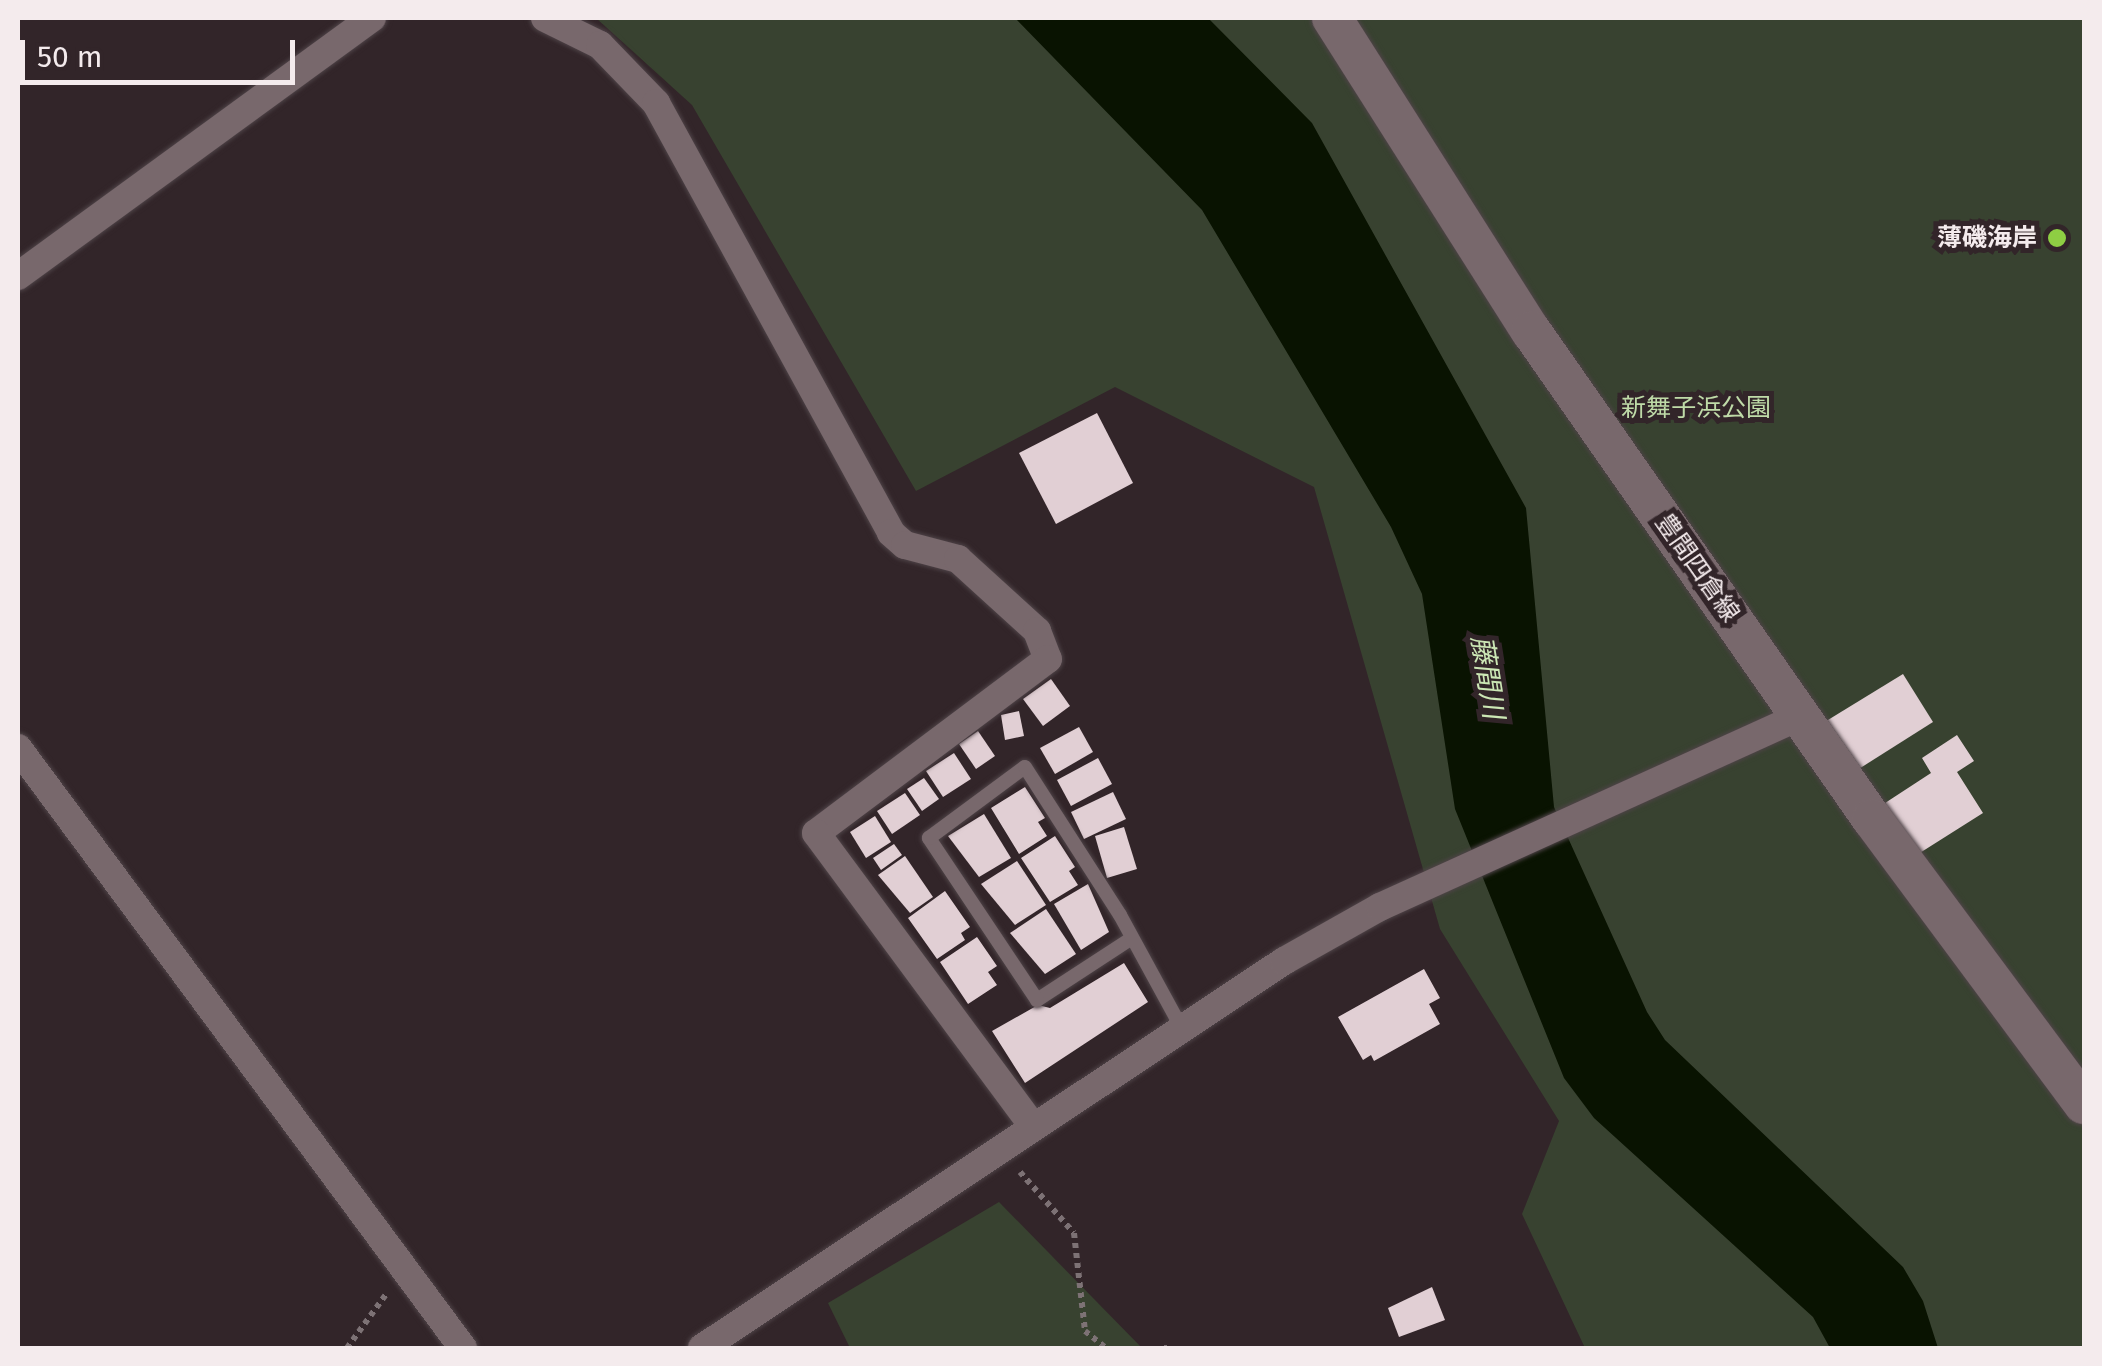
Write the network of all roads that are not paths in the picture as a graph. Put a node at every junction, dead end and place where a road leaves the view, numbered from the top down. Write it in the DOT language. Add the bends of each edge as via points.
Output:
graph roads {
  1 [pos="372,18"];
  2 [pos="545,18"];
  3 [pos="1332,18"];
  4 [pos="18,276"];
  5 [pos="1801,716"];
  6 [pos="18,748"];
  7 [pos="1129,940"];
  8 [pos="1180,1024"];
  9 [pos="2084,1104"];
  10 [pos="1032,1124"];
  11 [pos="463,1348"];
  12 [pos="702,1348"];
  1 -- 4 [label="street"];
  2 -- 10 [label="street" via="600,45 656,102 890,533 906,545 958,559 1038,631 1048,660 816,833"];
  3 -- 5 [label="main road, 豊間四倉線" via="1531,331"];
  5 -- 8 [label="street" via="1364,916"];
  5 -- 9 [label="main road, 豊間四倉線"];
  6 -- 11 [label="street"];
  7 -- 7 [label="lane" via="1120,915 1024,767 929,838 1037,1000"];
  7 -- 8 [label="lane"];
  8 -- 10 [label="street"];
  10 -- 12 [label="street"];
}
